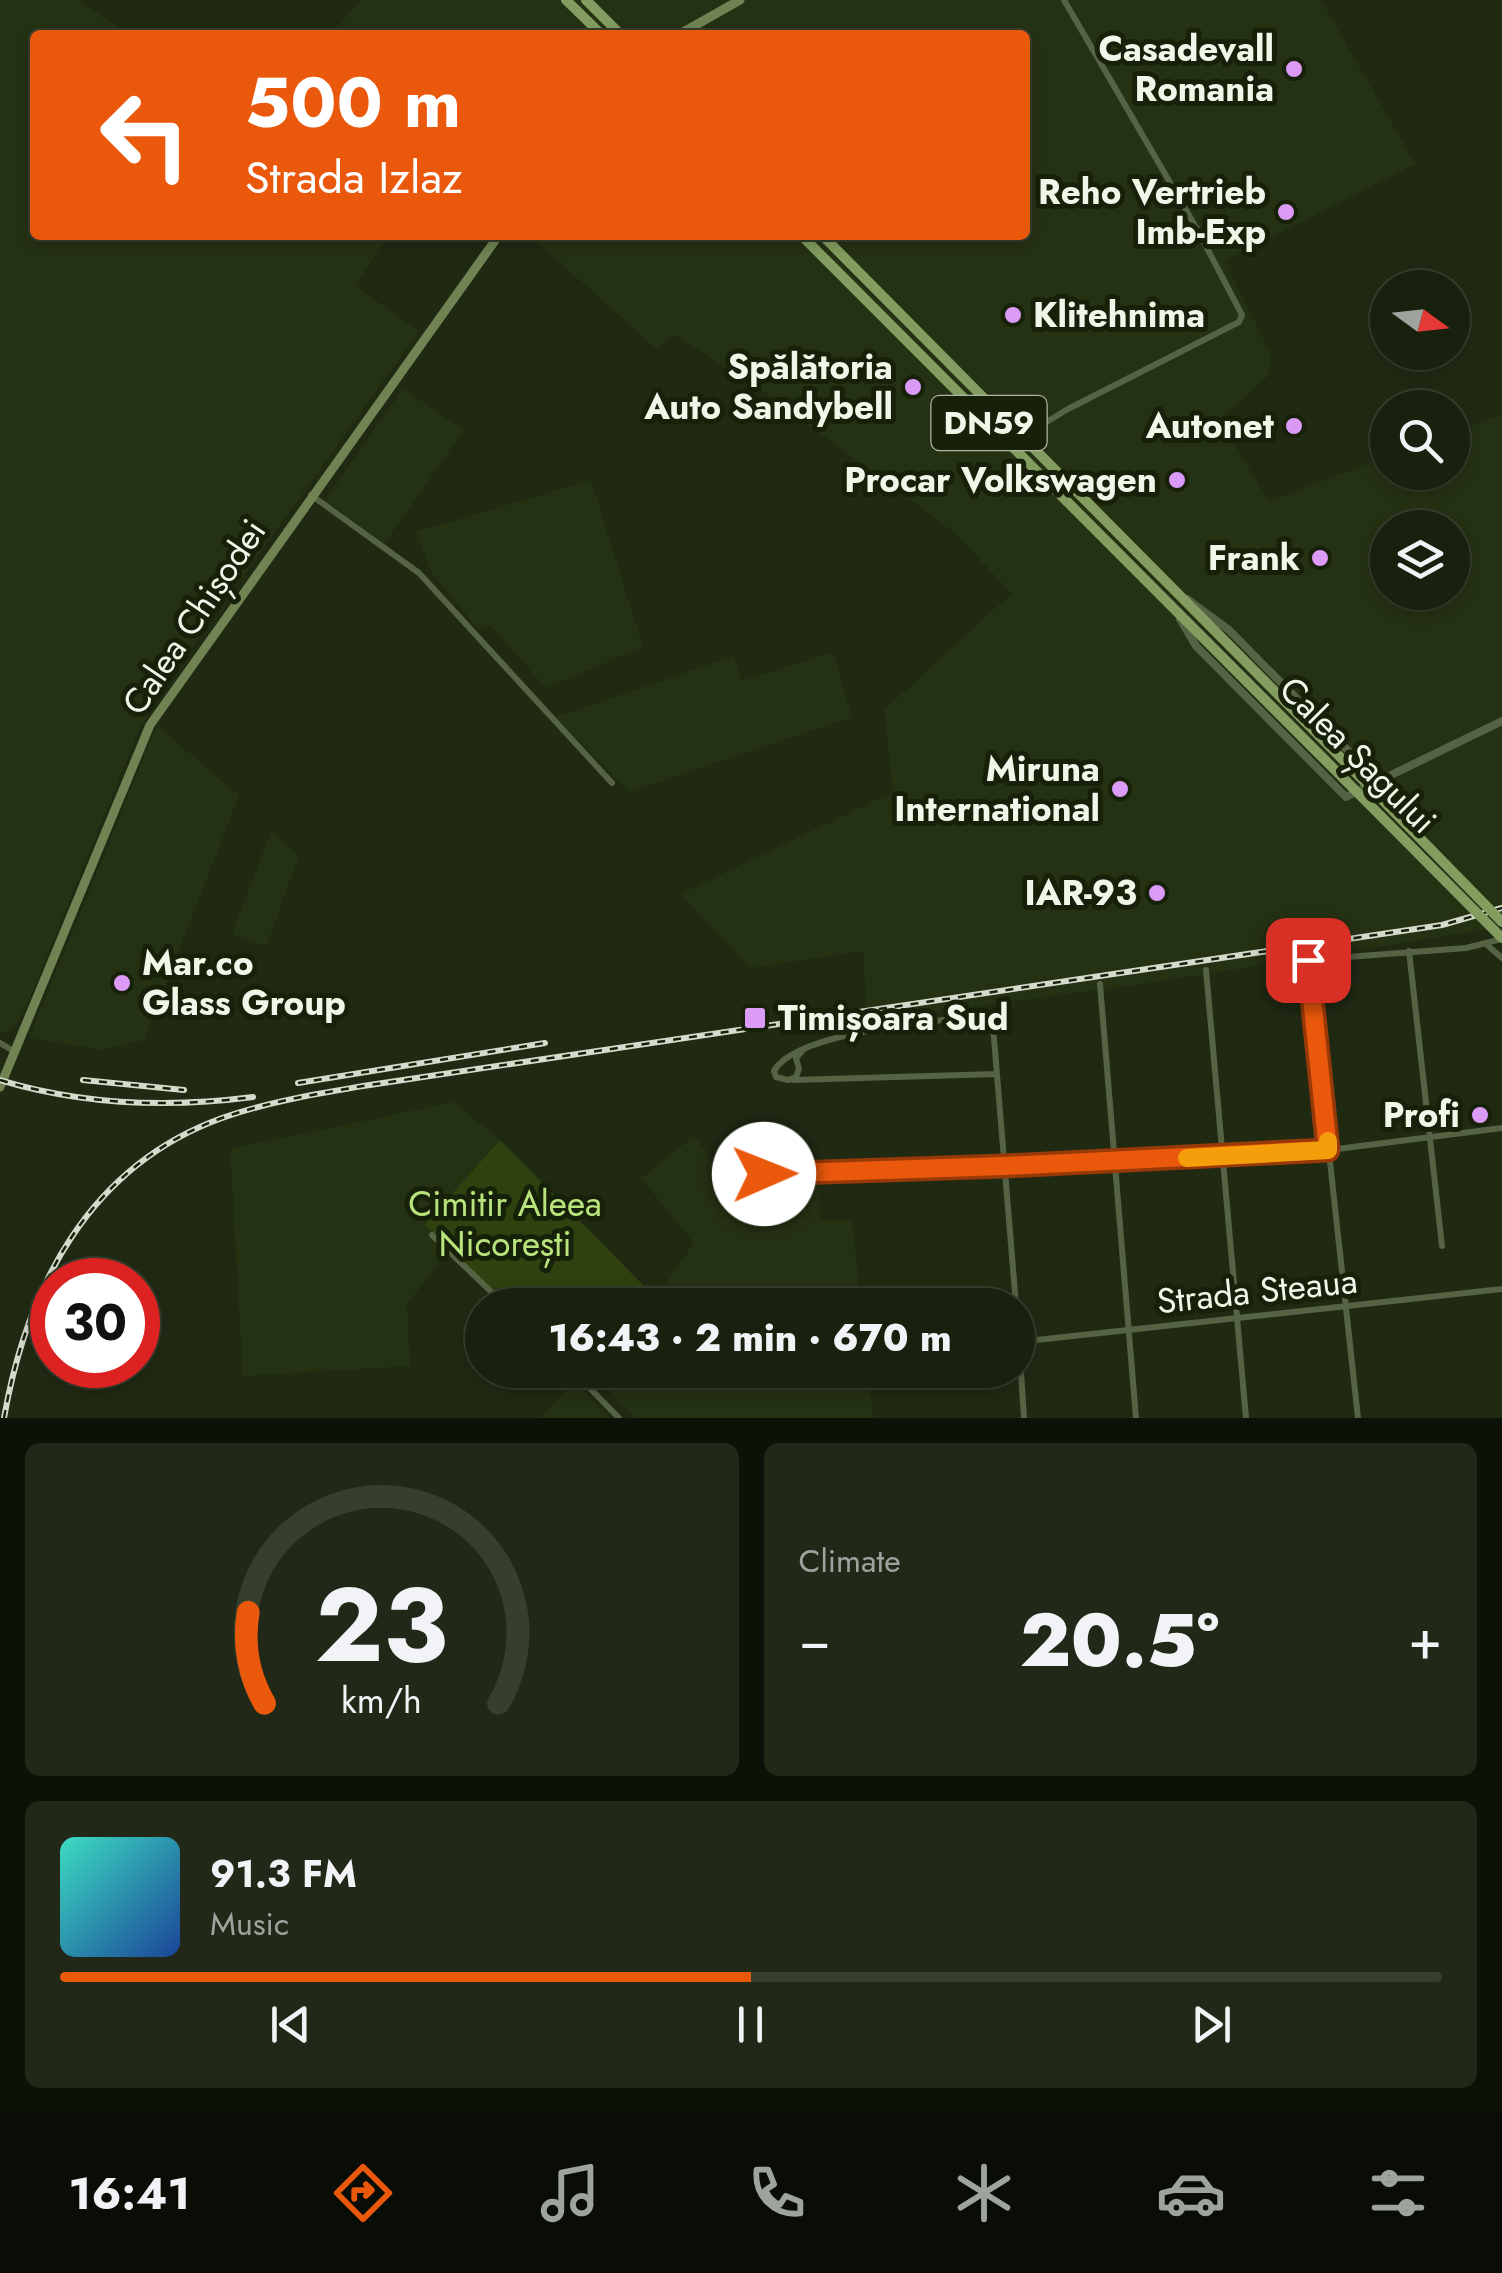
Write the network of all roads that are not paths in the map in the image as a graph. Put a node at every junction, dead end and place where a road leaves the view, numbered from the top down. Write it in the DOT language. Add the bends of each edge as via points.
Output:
graph roads {
  1 [pos="566,0"];
  2 [pos="586,0"];
  3 [pos="740,0"];
  4 [pos="1064,0"];
  5 [pos="597,30"];
  6 [pos="617,30"];
  7 [pos="687,30"];
  8 [pos="495,240"];
  9 [pos="806,240"];
  10 [pos="827,240"];
  11 [pos="1040,426"];
  12 [pos="1015,432"];
  13 [pos="1031,448"];
  14 [pos="311,495"];
  15 [pos="1177,594"];
  16 [pos="1176,610"];
  17 [pos="1502,720"];
  18 [pos="1349,776"];
  19 [pos="1379,782"];
  20 [pos="612,783"];
  21 [pos="1502,922"];
  22 [pos="1502,938"];
  23 [pos="1486,944"];
  24 [pos="1410,951"];
  25 [pos="1502,958"];
  26 [pos="1206,970"];
  27 [pos="1100,984"];
  28 [pos="0,1043"];
  29 [pos="803,1050"];
  30 [pos="16,1053"];
  31 [pos="784,1060"];
  32 [pos="798,1066"];
  33 [pos="997,1074"];
  34 [pos="807,1079"];
  35 [pos="790,1080"];
  36 [pos="0,1086"];
  37 [pos="1502,1128"];
  38 [pos="1430,1138"];
  39 [pos="1328,1150"];
  40 [pos="1222,1156"];
  41 [pos="1114,1160"];
  42 [pos="1004,1166"];
  43 [pos="733,1175"];
  44 [pos="432,1235"];
  45 [pos="1442,1246"];
  46 [pos="487,1288"];
  47 [pos="1015,1288"];
  48 [pos="1502,1289"];
  49 [pos="1346,1306"];
  50 [pos="1238,1318"];
  51 [pos="1130,1330"];
  52 [pos="1035,1340"];
  53 [pos="590,1388"];
  54 [pos="1022,1388"];
  55 [pos="619,1418"];
  56 [pos="1024,1418"];
  57 [pos="1136,1418"];
  58 [pos="1246,1418"];
  59 [pos="1358,1418"];
  1 -- 5 [label="main road"];
  2 -- 6 [label="main road"];
  3 -- 7 [label="main road"];
  4 -- 11 [label="street" via="1198,228 1242,319"];
  8 -- 14 [label="main road, Calea Chișodei"];
  9 -- 16 [label="main road, Calea Șagului / DN59"];
  10 -- 12 [label="main road, Calea Șagului / DN59"];
  11 -- 12 [label="street"];
  11 -- 13 [label="street"];
  12 -- 13 [label="main road, Calea Șagului / DN59"];
  13 -- 15 [label="main road, Calea Șagului / DN59"];
  14 -- 20 [label="street" via="419,572"];
  14 -- 30 [label="main road, Calea Chișodei" via="150,725"];
  15 -- 18 [label="main road, Calea Șagului / DN59"];
  15 -- 19 [label="street, Calea Șagului" via="1229,630"];
  16 -- 18 [label="main road, Calea Șagului / DN59"];
  16 -- 19 [label="street, Calea Șagului" via="1196,646 1346,797"];
  17 -- 19 [label="street"];
  18 -- 21 [label="main road, Calea Șagului / DN59, bridge"];
  18 -- 22 [label="main road, Calea Șagului / DN59, bridge"];
  22 -- 23 [label="street, Calea Șagului"];
  23 -- 24 [label="street, Calea Șagului"];
  23 -- 25 [label="street"];
  24 -- 38 [label="street"];
  24 -- 39 [label="street, Calea Șagului" via="1308,960"];
  26 -- 40 [label="street"];
  27 -- 41 [label="street"];
  28 -- 30 [label="street"];
  29 -- 31 [label="street"];
  29 -- 32 [label="street"];
  29 -- 33 [label="street" via="839,1036 992,1014"];
  30 -- 36 [label="main road, Calea Chișodei"];
  31 -- 32 [label="street"];
  31 -- 35 [label="street" via="774,1074"];
  32 -- 34 [label="street"];
  32 -- 35 [label="street"];
  33 -- 34 [label="street"];
  33 -- 42 [label="street"];
  34 -- 35 [label="street"];
  37 -- 38 [label="street"];
  38 -- 39 [label="street"];
  38 -- 45 [label="street"];
  39 -- 40 [label="street"];
  39 -- 49 [label="street"];
  40 -- 41 [label="street"];
  40 -- 50 [label="street"];
  41 -- 42 [label="street"];
  41 -- 51 [label="street"];
  42 -- 43 [label="street"];
  42 -- 47 [label="street"];
  44 -- 46 [label="street"];
  48 -- 49 [label="street, Strada Steaua"];
  49 -- 50 [label="street, Strada Steaua"];
  49 -- 59 [label="street"];
  50 -- 51 [label="street, Strada Steaua"];
  50 -- 58 [label="street"];
  51 -- 52 [label="street, Strada Steaua"];
  51 -- 57 [label="street"];
  53 -- 55 [label="street"];
  54 -- 56 [label="street"];
}
